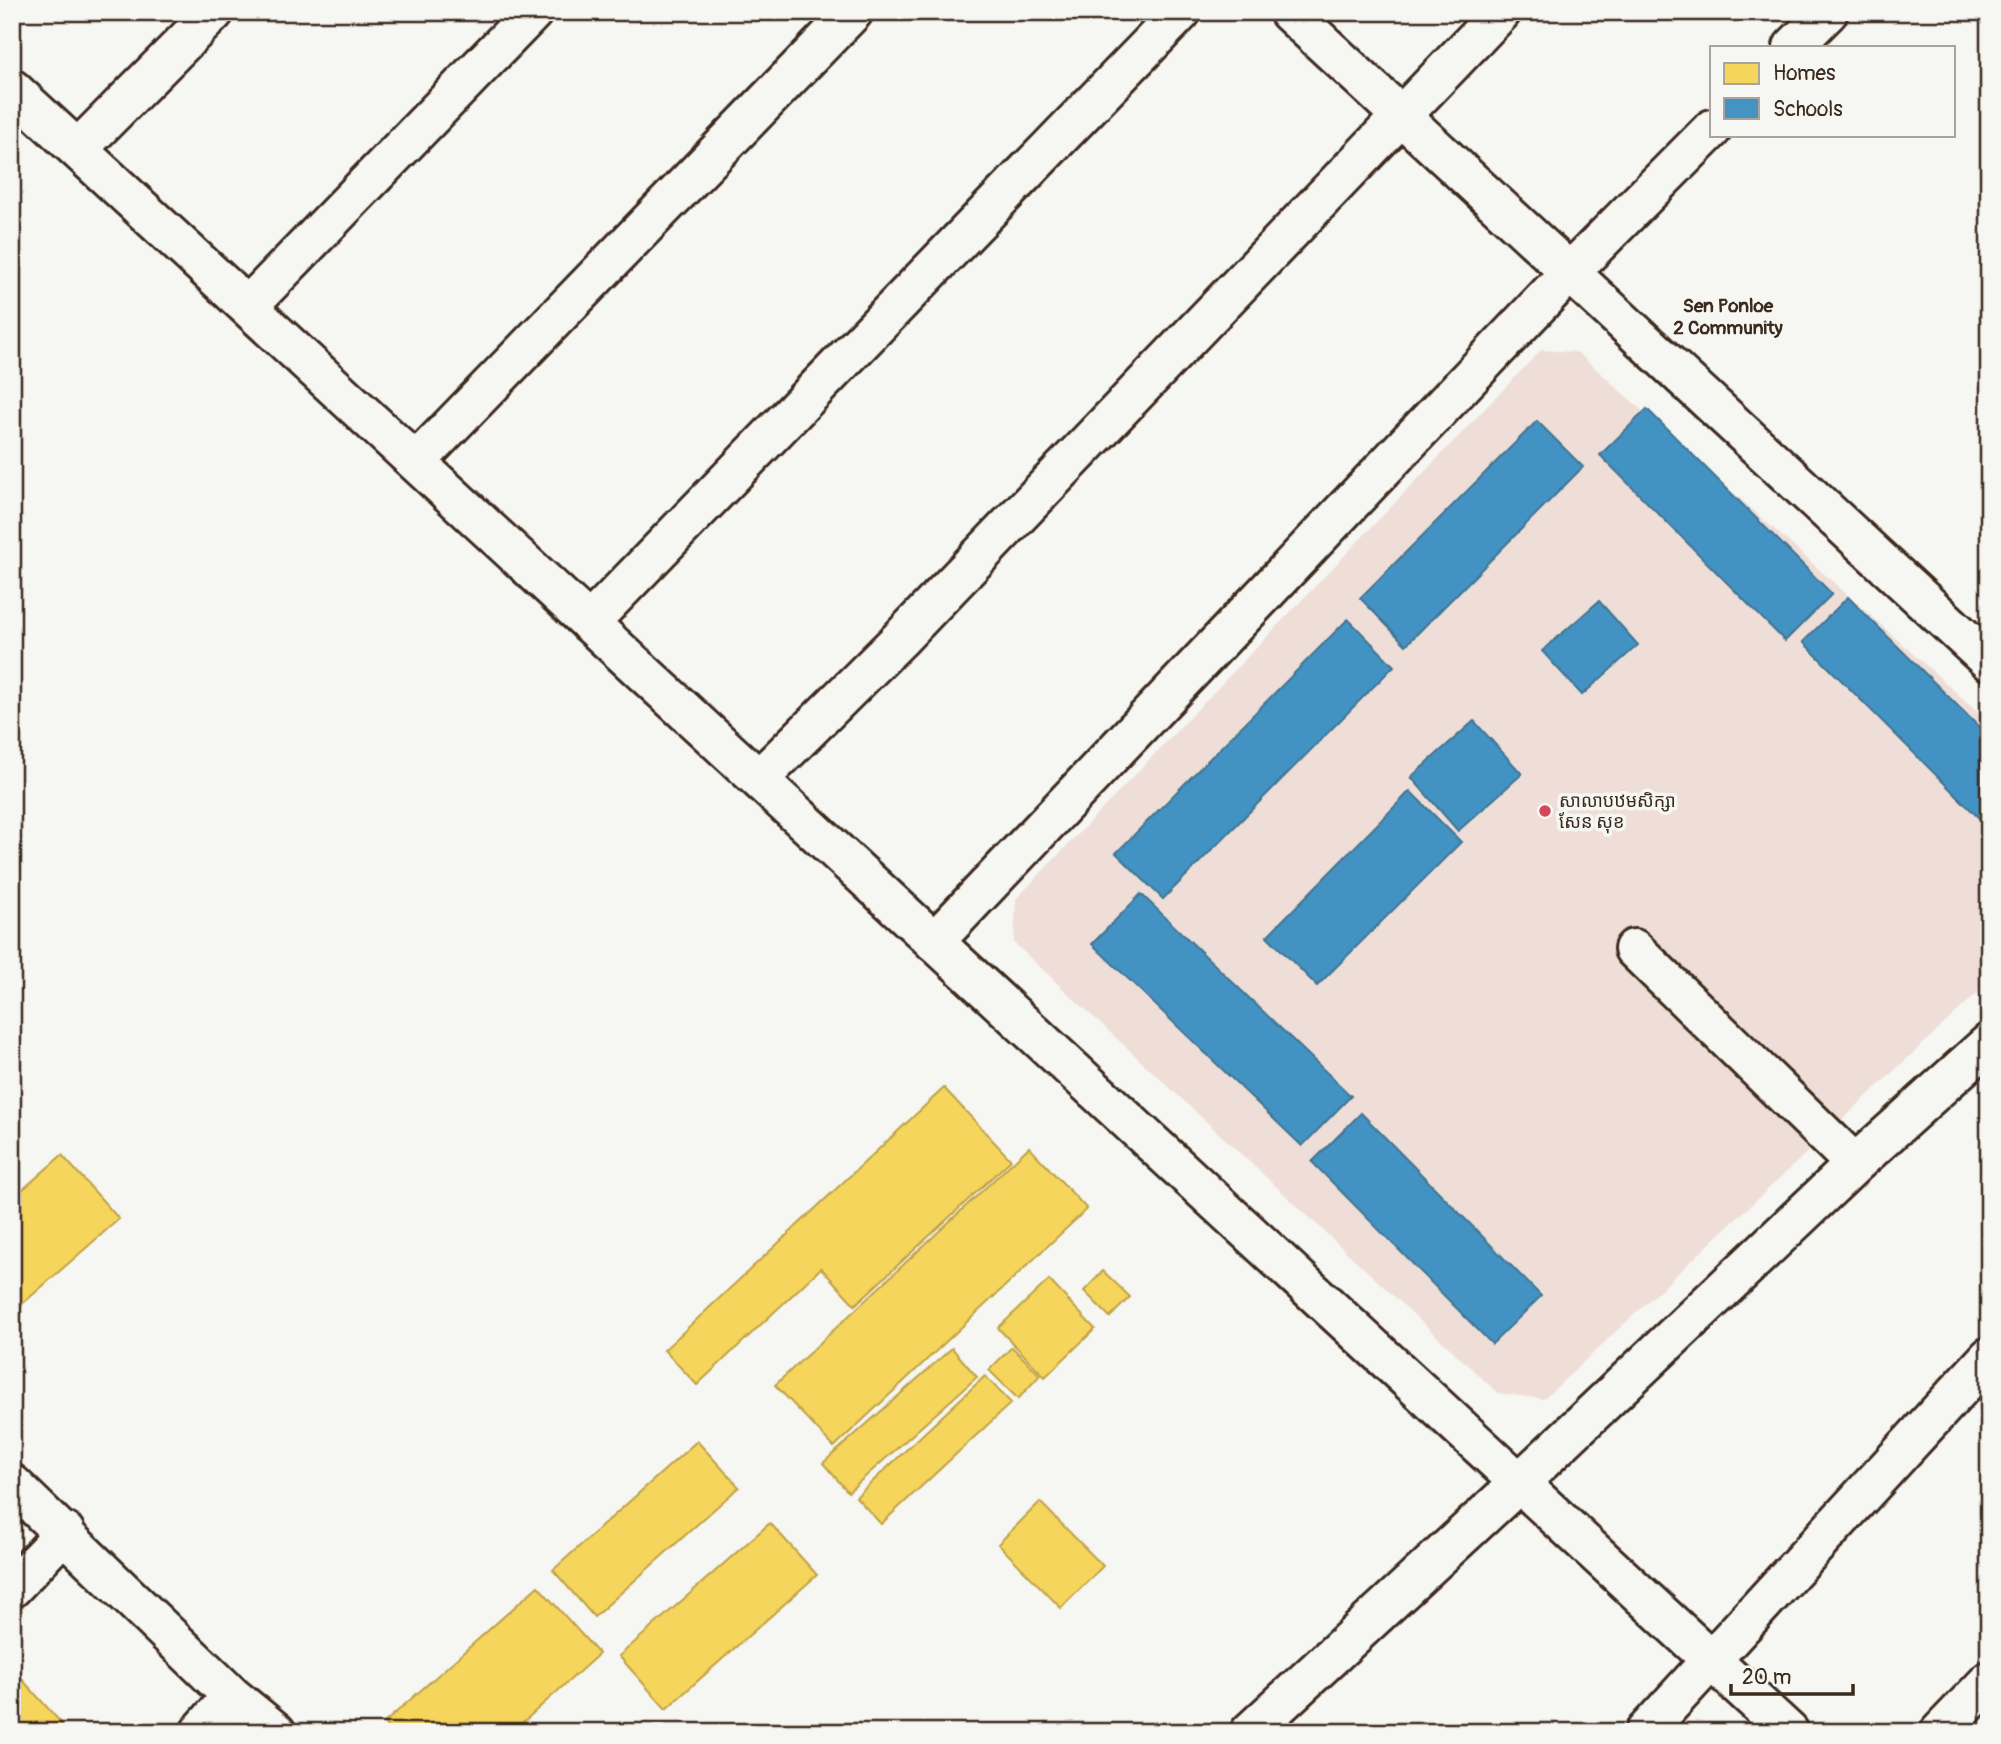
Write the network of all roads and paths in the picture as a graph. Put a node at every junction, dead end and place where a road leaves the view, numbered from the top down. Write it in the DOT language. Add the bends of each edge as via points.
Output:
graph roads {
  1 [pos="214,12"];
  2 [pos="533,12"];
  3 [pos="853,12"];
  4 [pos="1181,12"];
  5 [pos="1289,12"];
  6 [pos="1501,12"];
  7 [pos="1828,12"];
  8 [pos="1794,46"];
  9 [pos="12,89"];
  10 [pos="1401,117"];
  11 [pos="1710,131"];
  12 [pos="78,149"];
  13 [pos="1570,273"];
  14 [pos="248,306"];
  15 [pos="415,462"];
  16 [pos="589,623"];
  17 [pos="1989,662"];
  18 [pos="759,779"];
  19 [pos="934,942"];
  20 [pos="1634,949"];
  21 [pos="1989,1043"];
  22 [pos="1855,1164"];
  23 [pos="1989,1357"];
  24 [pos="12,1483"];
  25 [pos="1519,1483"];
  26 [pos="65,1532"];
  27 [pos="12,1588"];
  28 [pos="1710,1659"];
  29 [pos="1989,1681"];
  30 [pos="232,1696"];
  31 [pos="200,1732"];
  32 [pos="276,1732"];
  33 [pos="1251,1732"];
  34 [pos="1645,1732"];
  35 [pos="1789,1732"];
  36 [pos="1940,1732"];
  1 -- 12 [label="street"];
  2 -- 14 [label="street"];
  3 -- 15 [label="street"];
  4 -- 16 [label="street"];
  5 -- 10 [label="street"];
  6 -- 10 [label="street"];
  7 -- 8 [label="street"];
  9 -- 12 [label="street"];
  10 -- 13 [label="street"];
  10 -- 18 [label="street" via="909,630"];
  11 -- 13 [label="street"];
  12 -- 14 [label="street"];
  13 -- 17 [label="street"];
  13 -- 19 [label="street"];
  14 -- 15 [label="street"];
  15 -- 16 [label="street"];
  16 -- 18 [label="street"];
  18 -- 19 [label="street"];
  19 -- 25 [label="street"];
  20 -- 22 [label="street"];
  21 -- 22 [label="street"];
  22 -- 25 [label="street"];
  23 -- 28 [label="street"];
  24 -- 26 [label="street"];
  25 -- 28 [label="street"];
  25 -- 33 [label="street"];
  26 -- 27 [label="street"];
  26 -- 30 [label="street"];
  28 -- 34 [label="street"];
  28 -- 35 [label="street"];
  29 -- 36 [label="street"];
  30 -- 31 [label="street"];
  30 -- 32 [label="street"];
}
